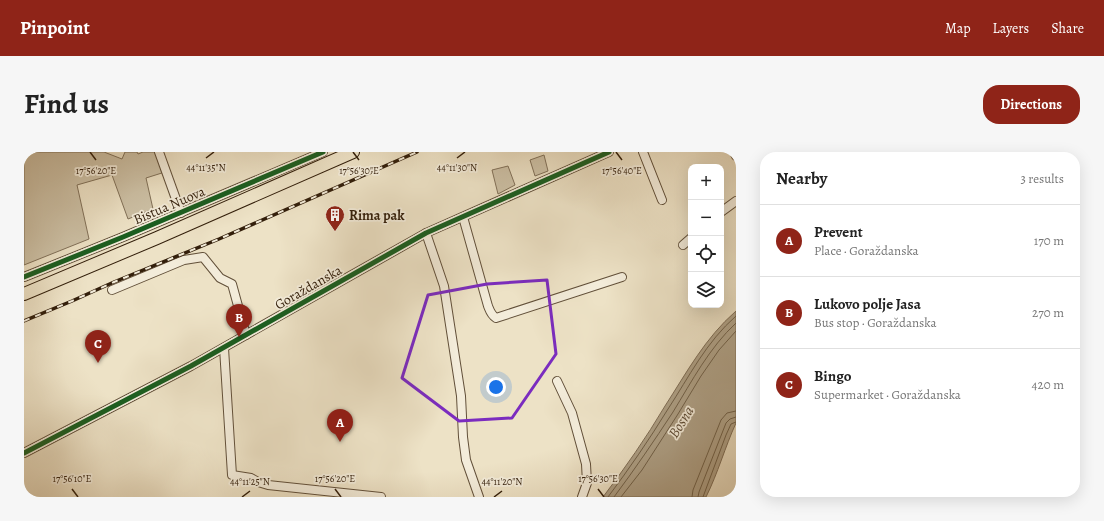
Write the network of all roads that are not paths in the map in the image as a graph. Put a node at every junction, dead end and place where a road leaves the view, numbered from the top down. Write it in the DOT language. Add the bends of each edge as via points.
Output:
graph roads {
  1 [pos="159,152"];
  2 [pos="323,152"];
  3 [pos="353,152"];
  4 [pos="609,152"];
  5 [pos="643,152"];
  6 [pos="734,152"];
  7 [pos="736,156"];
  8 [pos="662,200"];
  9 [pos="736,201"];
  10 [pos="724,210"];
  11 [pos="181,213"];
  12 [pos="463,217"];
  13 [pos="426,234"];
  14 [pos="688,241"];
  15 [pos="683,245"];
  16 [pos="24,277"];
  17 [pos="622,277"];
  18 [pos="112,290"];
  19 [pos="24,294"];
  20 [pos="246,335"];
  21 [pos="224,348"];
  22 [pos="557,381"];
  23 [pos="24,453"];
  24 [pos="381,497"];
  25 [pos="479,497"];
  26 [pos="582,497"];
  1 -- 11 [label="street"];
  2 -- 11 [label="street, Bistua Nuova"];
  3 -- 19 [label="highway"];
  4 -- 12 [label="street, Goraždanska"];
  5 -- 8 [label="street"];
  6 -- 7 [label="street"];
  9 -- 10 [label="street"];
  11 -- 16 [label="street, Bistua Nuova"];
  12 -- 13 [label="street, Goraždanska"];
  12 -- 17 [label="street" via="488,306 496,318"];
  13 -- 20 [label="street, Goraždanska"];
  13 -- 25 [label="street" via="444,286 461,396 466,460"];
  14 -- 15 [label="street"];
  18 -- 20 [label="street" via="184,260 203,256 220,278 232,284"];
  20 -- 21 [label="street, Goraždanska"];
  21 -- 23 [label="street, Goraždanska"];
  21 -- 24 [label="street" via="232,475 268,484"];
  22 -- 26 [label="street" via="572,414 586,464 587,483"];
}
